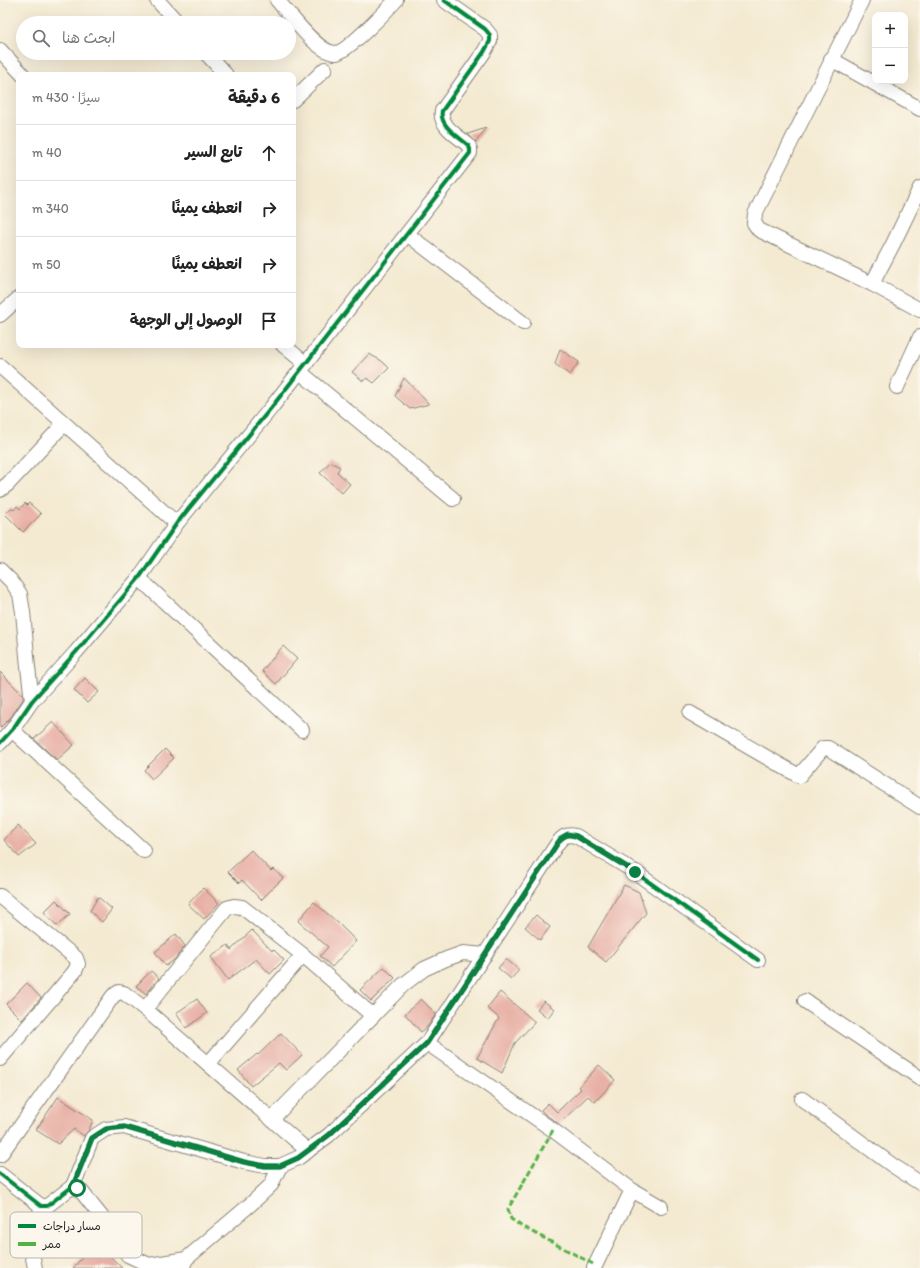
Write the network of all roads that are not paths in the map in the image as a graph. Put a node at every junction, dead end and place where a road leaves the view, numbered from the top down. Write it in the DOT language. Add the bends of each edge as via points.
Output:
graph roads {
  1 [pos="157,0"];
  2 [pos="277,0"];
  3 [pos="396,0"];
  4 [pos="444,0"];
  5 [pos="862,0"];
  6 [pos="172,16"];
  7 [pos="291,16"];
  8 [pos="296,22"];
  9 [pos="0,50"];
  10 [pos="212,60"];
  11 [pos="831,60"];
  12 [pos="325,69"];
  13 [pos="20,72"];
  14 [pos="223,72"];
  15 [pos="296,97"];
  16 [pos="920,109"];
  17 [pos="920,188"];
  18 [pos="407,234"];
  19 [pos="872,284"];
  20 [pos="16,301"];
  21 [pos="920,310"];
  22 [pos="0,315"];
  23 [pos="523,323"];
  24 [pos="920,337"];
  25 [pos="286,348"];
  26 [pos="0,366"];
  27 [pos="303,368"];
  28 [pos="897,387"];
  29 [pos="64,424"];
  30 [pos="0,490"];
  31 [pos="453,499"];
  32 [pos="177,523"];
  33 [pos="0,570"];
  34 [pos="139,578"];
  35 [pos="32,701"];
  36 [pos="690,713"];
  37 [pos="302,730"];
  38 [pos="4,737"];
  39 [pos="920,807"];
  40 [pos="144,851"];
  41 [pos="0,896"];
  42 [pos="485,955"];
  43 [pos="303,956"];
  44 [pos="758,960"];
  45 [pos="805,1001"];
  46 [pos="145,1009"];
  47 [pos="373,1016"];
  48 [pos="427,1043"];
  49 [pos="0,1059"];
  50 [pos="208,1064"];
  51 [pos="920,1078"];
  52 [pos="802,1099"];
  53 [pos="272,1120"];
  54 [pos="308,1151"];
  55 [pos="0,1155"];
  56 [pos="280,1166"];
  57 [pos="0,1174"];
  58 [pos="920,1183"];
  59 [pos="73,1186"];
  60 [pos="632,1190"];
  61 [pos="40,1206"];
  62 [pos="660,1207"];
  63 [pos="40,1212"];
  64 [pos="98,1212"];
  65 [pos="33,1258"];
  66 [pos="134,1258"];
  67 [pos="184,1263"];
  68 [pos="154,1266"];
  69 [pos="35,1268"];
  70 [pos="594,1268"];
  1 -- 6 [label="street"];
  2 -- 7 [label="street"];
  3 -- 8 [label="street" via="338,53 328,52 317,44"];
  4 -- 18 [label="street" via="485,30 490,35 490,41 441,116 443,122 468,145 470,153"];
  5 -- 11 [label="street"];
  9 -- 13 [label="street"];
  10 -- 14 [label="street"];
  11 -- 16 [label="street"];
  11 -- 19 [label="street" via="755,214 754,223 759,230"];
  12 -- 15 [label="street"];
  17 -- 19 [label="street"];
  18 -- 23 [label="street"];
  18 -- 27 [label="street"];
  19 -- 21 [label="street"];
  20 -- 22 [label="street"];
  24 -- 28 [label="street"];
  25 -- 27 [label="street"];
  26 -- 29 [label="street"];
  27 -- 31 [label="street"];
  27 -- 32 [label="street"];
  29 -- 30 [label="street"];
  29 -- 32 [label="street"];
  32 -- 34 [label="street"];
  33 -- 35 [label="street" via="20,594"];
  34 -- 35 [label="street"];
  34 -- 37 [label="street"];
  35 -- 38 [label="street"];
  36 -- 39 [label="street" via="799,776 823,748 828,748"];
  38 -- 40 [label="street"];
  41 -- 49 [label="street" via="76,958 78,964 75,971"];
  42 -- 44 [label="street" via="561,838 568,834 576,836 635,872"];
  42 -- 47 [label="street" via="463,953 424,969 403,985"];
  42 -- 48 [label="street"];
  43 -- 46 [label="street" via="242,907 227,908"];
  43 -- 47 [label="street"];
  43 -- 50 [label="street"];
  45 -- 51 [label="street"];
  46 -- 50 [label="street"];
  46 -- 55 [label="street" via="124,993 119,992 113,996"];
  47 -- 53 [label="street"];
  48 -- 54 [label="street" via="329,1135"];
  48 -- 60 [label="street" via="553,1130"];
  50 -- 53 [label="street"];
  52 -- 58 [label="street"];
  53 -- 54 [label="street"];
  54 -- 56 [label="street"];
  56 -- 59 [label="street" via="244,1162 124,1127 106,1129 92,1138"];
  56 -- 67 [label="street" via="271,1186"];
  57 -- 61 [label="street"];
  59 -- 61 [label="street" via="47,1206"];
  59 -- 64 [label="street" via="81,1191"];
  60 -- 62 [label="street"];
  60 -- 70 [label="street"];
  61 -- 63 [label="street"];
  65 -- 69 [label="street"];
  66 -- 68 [label="street"];
  67 -- 68 [label="street"];
}
